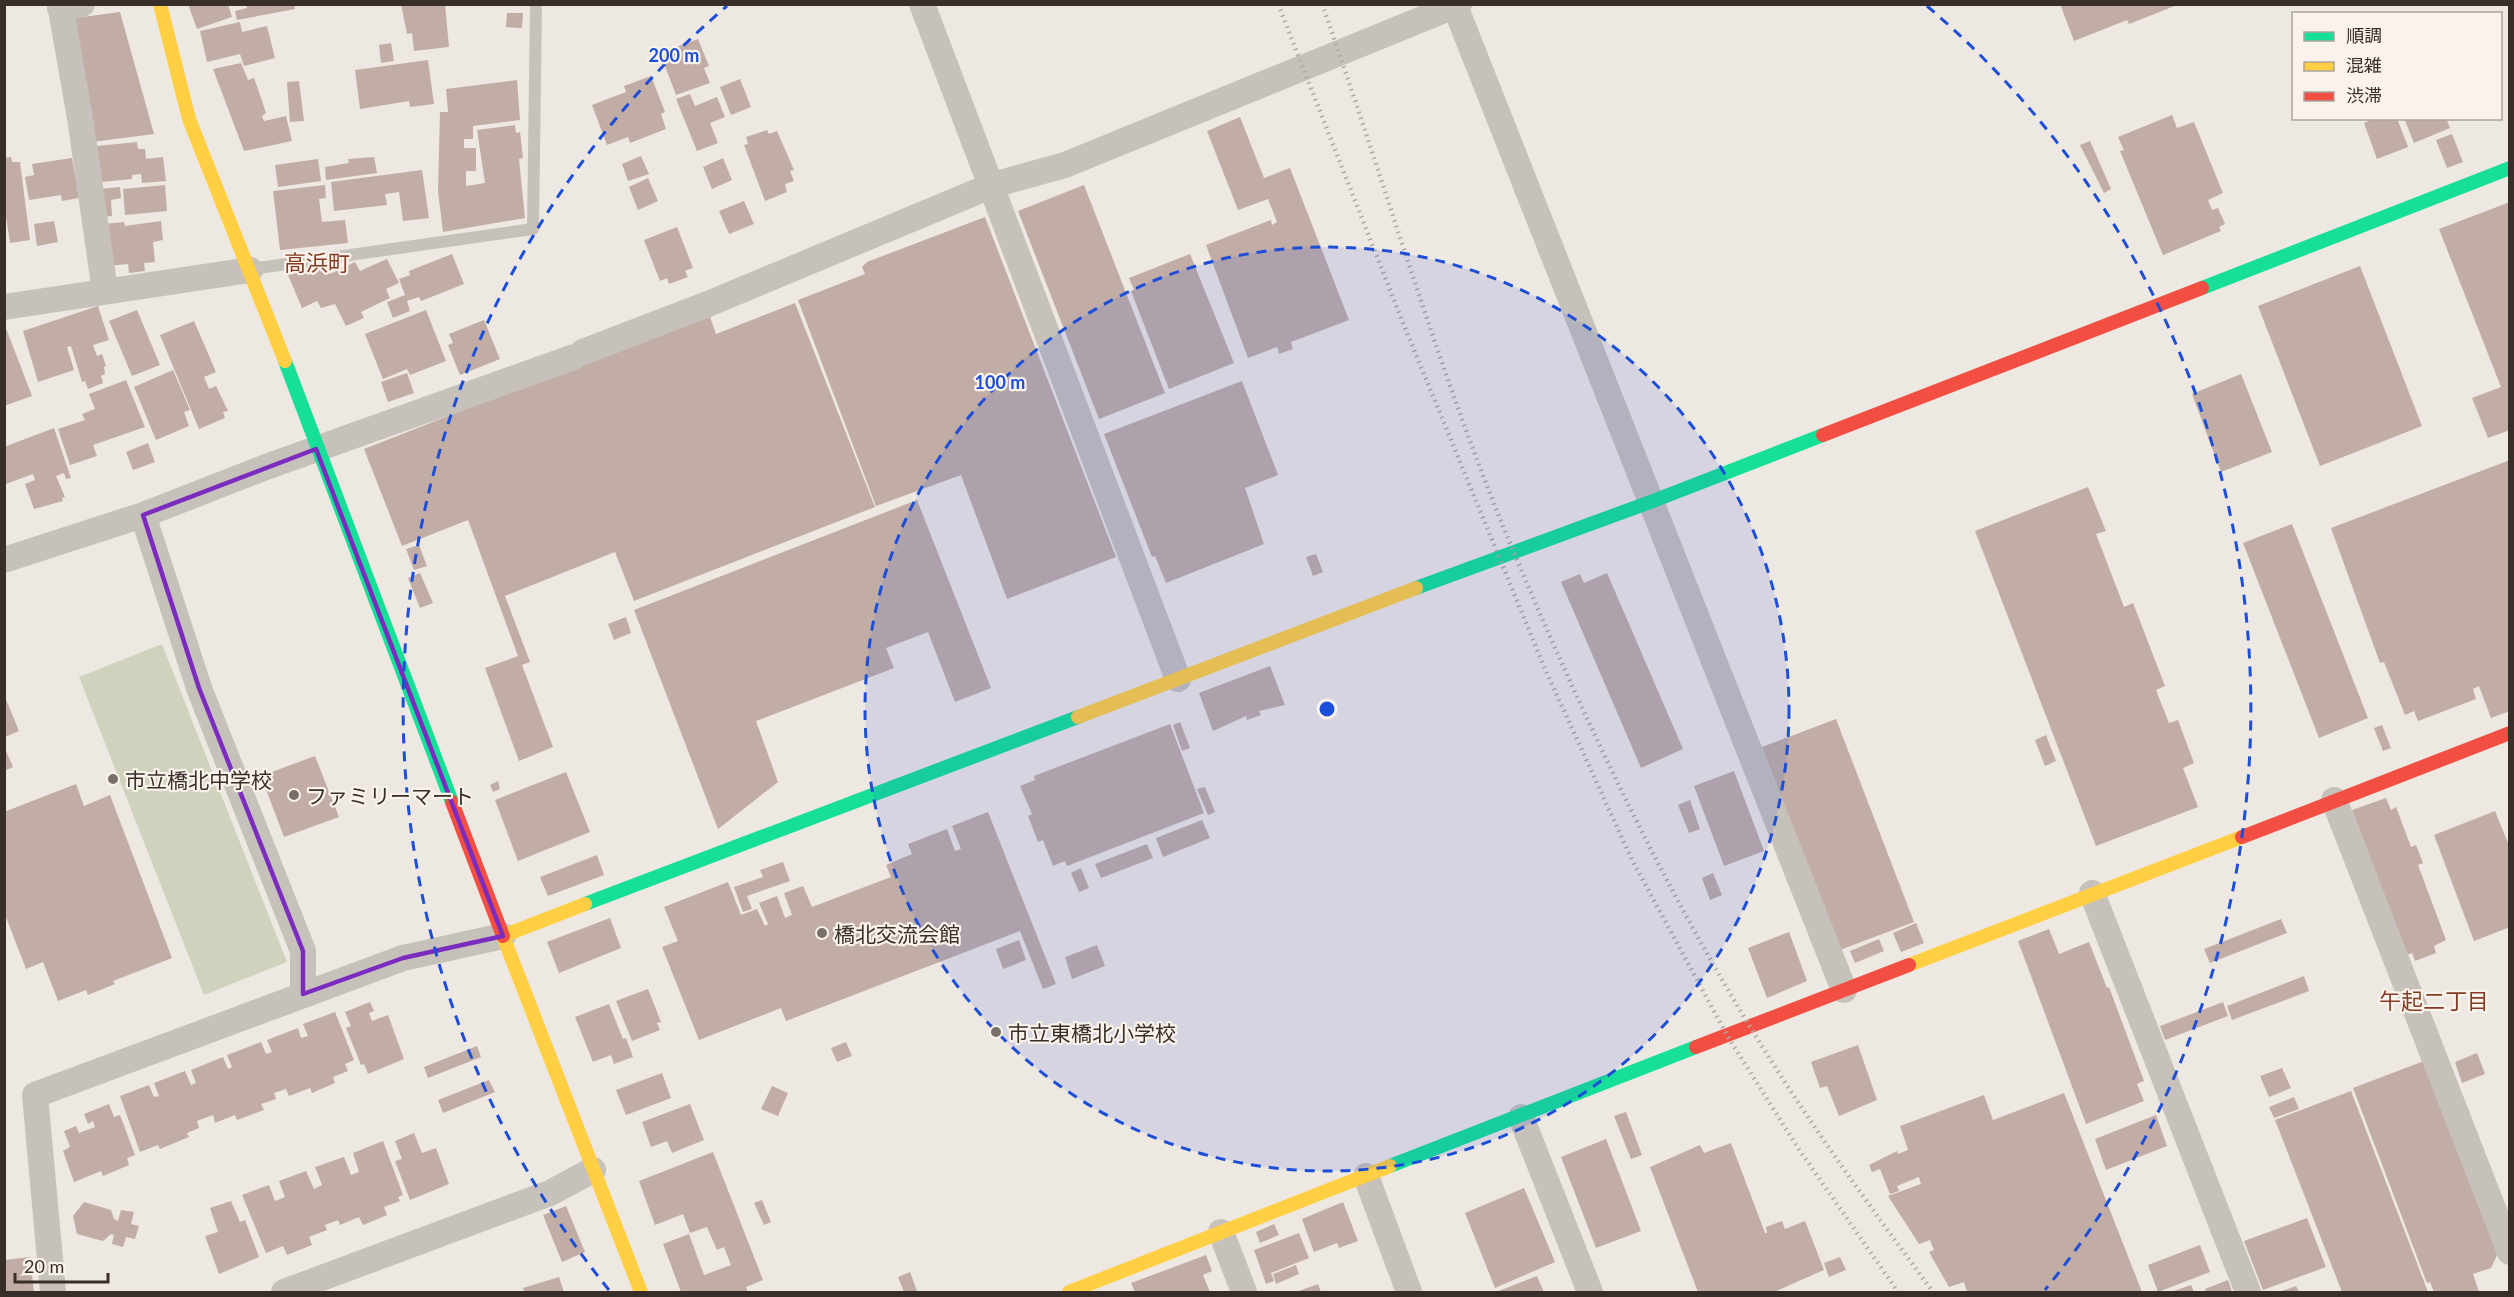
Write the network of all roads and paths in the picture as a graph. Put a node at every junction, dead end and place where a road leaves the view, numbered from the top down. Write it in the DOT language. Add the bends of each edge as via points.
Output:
graph roads {
  1 [pos="160,4"];
  2 [pos="536,4"];
  3 [pos="922,4"];
  4 [pos="1457,5"];
  5 [pos="67,6"];
  6 [pos="2510,168"];
  7 [pos="993,185"];
  8 [pos="250,270"];
  9 [pos="105,291"];
  10 [pos="4,307"];
  11 [pos="316,449"];
  12 [pos="1653,501"];
  13 [pos="143,515"];
  14 [pos="4,560"];
  15 [pos="1178,679"];
  16 [pos="2510,733"];
  17 [pos="2334,800"];
  18 [pos="2092,893"];
  19 [pos="503,936"];
  20 [pos="1844,990"];
  21 [pos="303,994"];
  22 [pos="1521,1118"];
  23 [pos="593,1170"];
  24 [pos="1366,1176"];
  25 [pos="1221,1232"];
  26 [pos="2510,1252"];
  27 [pos="313,1287"];
  28 [pos="53,1293"];
  29 [pos="284,1293"];
  30 [pos="641,1293"];
  31 [pos="1069,1293"];
  32 [pos="1244,1293"];
  33 [pos="1410,1293"];
  34 [pos="1590,1293"];
  35 [pos="2248,1293"];
  1 -- 8 [label="street" via="189,119"];
  2 -- 8 [label="lane" via="533,229"];
  3 -- 7 [label="street"];
  4 -- 7 [label="street" via="1065,165"];
  4 -- 12 [label="street"];
  5 -- 9 [label="street"];
  6 -- 12 [label="street"];
  7 -- 11 [label="street" via="708,304"];
  7 -- 15 [label="street"];
  8 -- 9 [label="street"];
  8 -- 11 [label="street"];
  9 -- 10 [label="street"];
  11 -- 13 [label="street"];
  11 -- 19 [label="street"];
  12 -- 15 [label="street" via="1513,549"];
  12 -- 20 [label="street"];
  13 -- 14 [label="street"];
  13 -- 21 [label="street" via="199,688 303,951"];
  15 -- 19 [label="street" via="807,817"];
  16 -- 17 [label="street"];
  17 -- 18 [label="street"];
  17 -- 26 [label="street"];
  18 -- 20 [label="street"];
  18 -- 35 [label="street"];
  19 -- 21 [label="street" via="403,958"];
  19 -- 23 [label="street"];
  20 -- 22 [label="street"];
  21 -- 28 [label="street" via="36,1095"];
  22 -- 24 [label="street"];
  22 -- 34 [label="street"];
  23 -- 27 [label="street" via="550,1193"];
  23 -- 30 [label="street"];
  24 -- 25 [label="street"];
  24 -- 33 [label="street"];
  25 -- 31 [label="street"];
  25 -- 32 [label="street"];
  27 -- 29 [label="street"];
}
